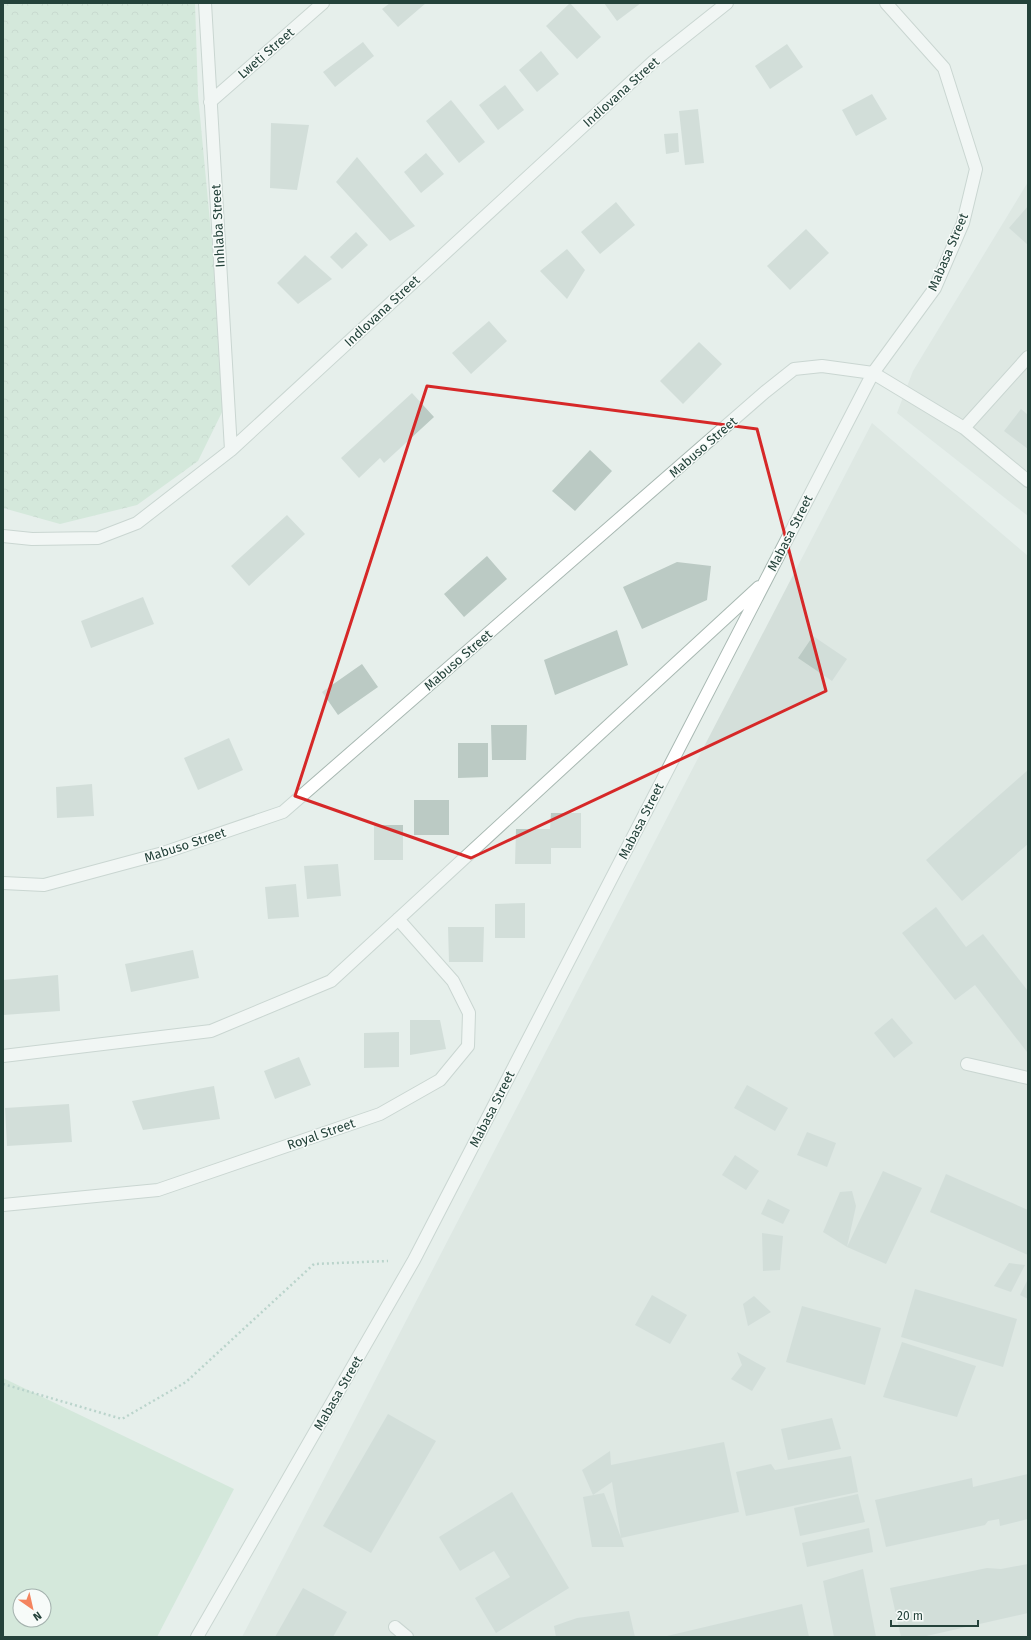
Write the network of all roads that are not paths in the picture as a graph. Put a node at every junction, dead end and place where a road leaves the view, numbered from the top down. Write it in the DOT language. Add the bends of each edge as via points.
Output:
graph roads {
  1 [pos="205,3"];
  2 [pos="323,3"];
  3 [pos="726,3"];
  4 [pos="886,3"];
  5 [pos="210,102"];
  6 [pos="1028,357"];
  7 [pos="873,372"];
  8 [pos="964,428"];
  9 [pos="231,450"];
  10 [pos="1028,481"];
  11 [pos="3,536"];
  12 [pos="766,580"];
  13 [pos="3,883"];
  14 [pos="398,919"];
  15 [pos="3,1056"];
  16 [pos="967,1064"];
  17 [pos="1028,1078"];
  18 [pos="3,1205"];
  19 [pos="395,1627"];
  20 [pos="197,1637"];
  21 [pos="407,1637"];
  1 -- 5 [label="street, Inhlaba Street"];
  2 -- 5 [label="street, Lweti Street"];
  3 -- 9 [label="street, Indlovana Street" via="654,61"];
  4 -- 7 [label="street, Mabasa Street" via="944,68 976,169 963,223 935,288"];
  5 -- 9 [label="street, Inhlaba Street"];
  6 -- 8 [label="street"];
  7 -- 8 [label="street"];
  7 -- 12 [label="street, Mabasa Street"];
  7 -- 13 [label="street, Mabuso Street" via="822,366 794,369 283,812 163,853 44,885"];
  8 -- 10 [label="street"];
  9 -- 11 [label="street, Indlovana Street" via="137,523 98,538 32,539"];
  12 -- 14 [label="street"];
  12 -- 20 [label="street, Mabasa Street" via="414,1260"];
  14 -- 15 [label="street" via="331,981 211,1031"];
  14 -- 18 [label="street, Royal Street" via="453,981 469,1013 468,1046 440,1080 380,1114 158,1190"];
  16 -- 17 [label="street"];
  19 -- 21 [label="street"];
}
